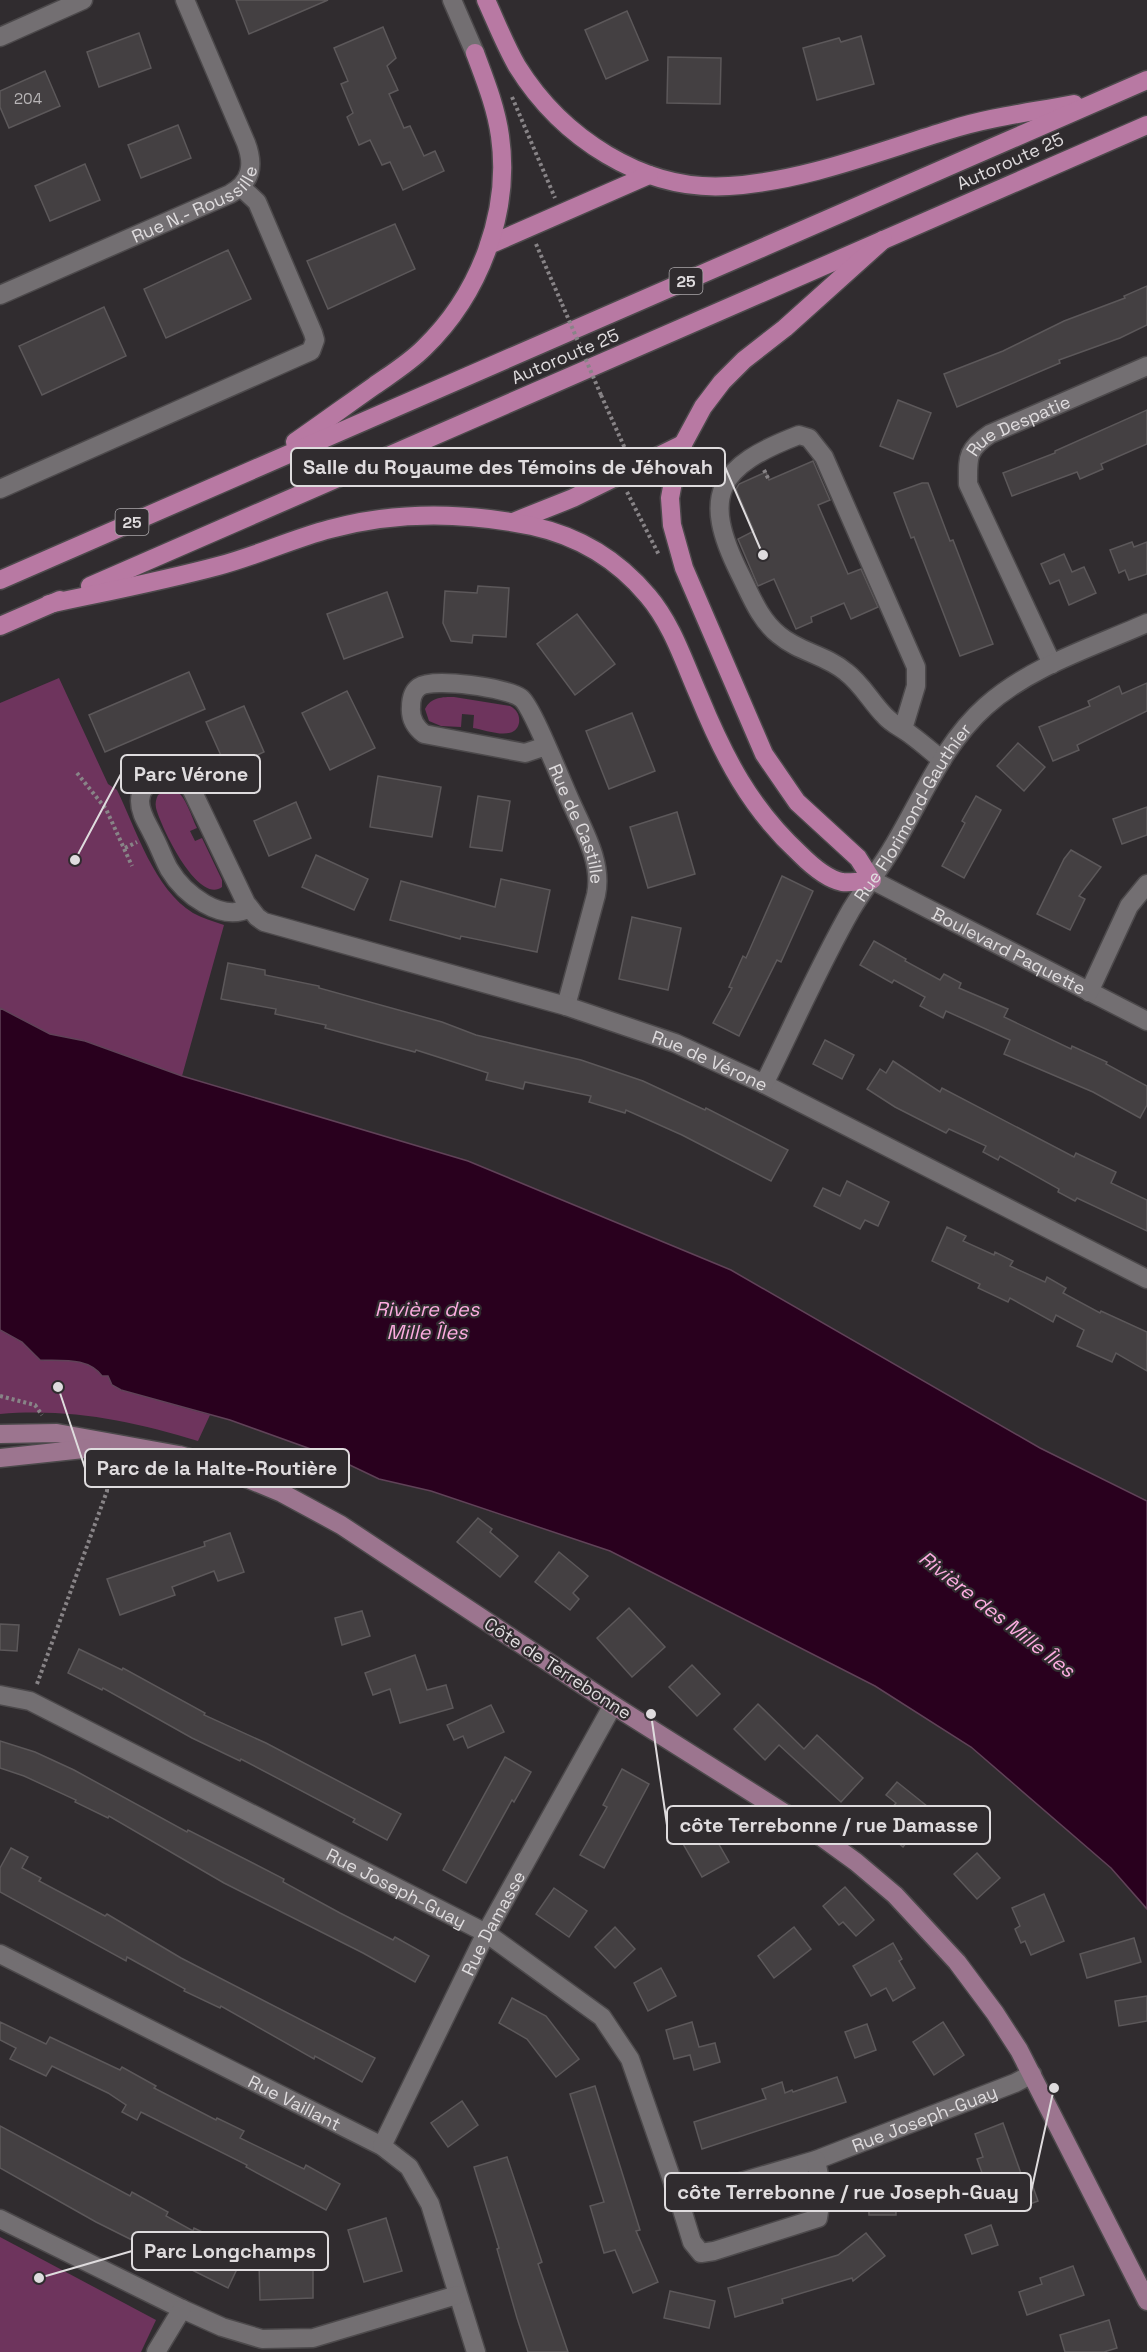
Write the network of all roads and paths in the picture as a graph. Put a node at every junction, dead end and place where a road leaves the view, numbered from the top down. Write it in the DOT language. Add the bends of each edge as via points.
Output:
graph roads {
  1 [pos="185,0"];
  2 [pos="452,0"];
  3 [pos="486,0"];
  4 [pos="77,1"];
  5 [pos="0,37"];
  6 [pos="475,53"];
  7 [pos="1147,80"];
  8 [pos="1108,97"];
  9 [pos="1147,124"];
  10 [pos="649,175"];
  11 [pos="241,187"];
  12 [pos="883,240"];
  13 [pos="489,245"];
  14 [pos="540,255"];
  15 [pos="0,295"];
  16 [pos="1147,366"];
  17 [pos="621,440"];
  18 [pos="683,444"];
  19 [pos="265,464"];
  20 [pos="0,489"];
  21 [pos="511,522"];
  22 [pos="0,580"];
  23 [pos="49,604"];
  24 [pos="1147,623"];
  25 [pos="0,626"];
  26 [pos="1052,664"];
  27 [pos="903,729"];
  28 [pos="546,746"];
  29 [pos="942,760"];
  30 [pos="77,773"];
  31 [pos="141,840"];
  32 [pos="124,848"];
  33 [pos="132,866"];
  34 [pos="872,880"];
  35 [pos="1147,884"];
  36 [pos="250,908"];
  37 [pos="1089,992"];
  38 [pos="566,1006"];
  39 [pos="1147,1021"];
  40 [pos="764,1084"];
  41 [pos="1147,1279"];
  42 [pos="0,1396"];
  43 [pos="40,1412"];
  44 [pos="0,1434"];
  45 [pos="124,1445"];
  46 [pos="0,1458"];
  47 [pos="102,1471"];
  48 [pos="36,1686"];
  49 [pos="0,1695"];
  50 [pos="613,1705"];
  51 [pos="486,1933"];
  52 [pos="0,1953"];
  53 [pos="1032,2074"];
  54 [pos="382,2146"];
  55 [pos="816,2160"];
  56 [pos="679,2200"];
  57 [pos="0,2219"];
  58 [pos="458,2295"];
  59 [pos="1147,2301"];
  60 [pos="182,2309"];
  61 [pos="156,2352"];
  62 [pos="476,2352"];
  1 -- 11 [label="street, Rue N.- Roussille" via="250,152 249,176"];
  2 -- 6 [label="street"];
  3 -- 10 [label="highway" via="518,68 549,108 599,150"];
  4 -- 5 [label="street"];
  6 -- 13 [label="highway" via="501,138 501,181"];
  7 -- 8 [label="highway, Autoroute 25 / 25"];
  8 -- 10 [label="highway" via="951,129 860,159 773,180 709,187"];
  8 -- 19 [label="highway, Autoroute 25 / 25"];
  9 -- 12 [label="highway, Autoroute 25 / 25"];
  10 -- 13 [label="highway"];
  11 -- 15 [label="street, Rue N.- Roussille"];
  11 -- 20 [label="street" via="257,202 315,340 311,351"];
  12 -- 18 [label="highway" via="732,372 703,407"];
  12 -- 23 [label="highway, Autoroute 25 / 25"];
  13 -- 19 [label="highway" via="461,303 424,348"];
  14 -- 17 [label="path, bridge"];
  16 -- 26 [label="street, Rue Despatie" via="990,435 979,441 968,459 969,484"];
  18 -- 21 [label="highway" via="573,498"];
  18 -- 34 [label="highway" via="670,498 674,539 749,723 767,761 787,790 858,858"];
  19 -- 22 [label="highway, Autoroute 25 / 25"];
  21 -- 23 [label="highway" via="438,515 360,522 220,565"];
  21 -- 34 [label="highway" via="583,544 634,580 671,632 722,748 763,815 804,858 836,880"];
  23 -- 25 [label="highway, Autoroute 25 / 25"];
  24 -- 26 [label="street, Rue Florimond-Gauthier"];
  26 -- 29 [label="street, Rue Florimond-Gauthier" via="987,705"];
  27 -- 27 [label="street" via="886,718 846,672 788,643 768,625 725,542 719,511 729,476 742,461 799,435 814,442 824,457 916,668 916,687"];
  27 -- 29 [label="street"];
  28 -- 28 [label="street, Rue de Castille" via="525,702 514,694 432,683 419,687 412,696 412,718 424,734 525,753"];
  28 -- 38 [label="street, Rue de Castille" via="594,855 599,876"];
  29 -- 34 [label="street, Rue Florimond-Gauthier"];
  30 -- 32 [label="path" via="106,809"];
  31 -- 32 [label="path"];
  32 -- 33 [label="path"];
  34 -- 37 [label="street, Boulevard Paquette"];
  34 -- 40 [label="street, Rue Florimond-Gauthier" via="852,909"];
  35 -- 37 [label="street" via="1129,906"];
  36 -- 36 [label="street, Rue de Vérone" via="188,782 171,774 148,783 140,795 141,812 176,878 212,907 229,913"];
  36 -- 38 [label="street, Rue de Vérone" via="256,917 272,924"];
  37 -- 39 [label="street, Boulevard Paquette"];
  38 -- 40 [label="street, Rue de Vérone" via="675,1043"];
  40 -- 41 [label="street, Rue de Vérone"];
  42 -- 43 [label="path" via="27,1401"];
  44 -- 45 [label="main road, Côte de Terrebonne" via="57,1433"];
  45 -- 46 [label="main road, Côte de Terrebonne"];
  45 -- 50 [label="main road, Côte de Terrebonne" via="217,1466 300,1502 369,1543"];
  47 -- 48 [label="path" via="107,1483 105,1498"];
  49 -- 51 [label="street, Rue Joseph-Guay" via="30,1701"];
  50 -- 51 [label="street, Rue Damasse"];
  50 -- 53 [label="main road, Côte de Terrebonne" via="806,1827 882,1883 961,1967 1001,2021"];
  51 -- 54 [label="street, Rue Damasse"];
  51 -- 56 [label="street, Rue Joseph-Guay" via="602,2017 630,2059"];
  52 -- 54 [label="street, Rue Vaillant"];
  53 -- 55 [label="street, Rue Joseph-Guay"];
  53 -- 59 [label="main road, Côte de Terrebonne"];
  54 -- 58 [label="street, Rue Vaillant" via="409,2167 430,2204"];
  55 -- 56 [label="street, Rue Joseph-Guay"];
  55 -- 56 [label="street, Rue Joseph-Guay" via="822,2191 818,2218 714,2251 701,2253 692,2242"];
  57 -- 60 [label="street"];
  58 -- 60 [label="street" via="313,2338 262,2339"];
  58 -- 62 [label="street, Rue Vaillant"];
  60 -- 61 [label="street"];
}
